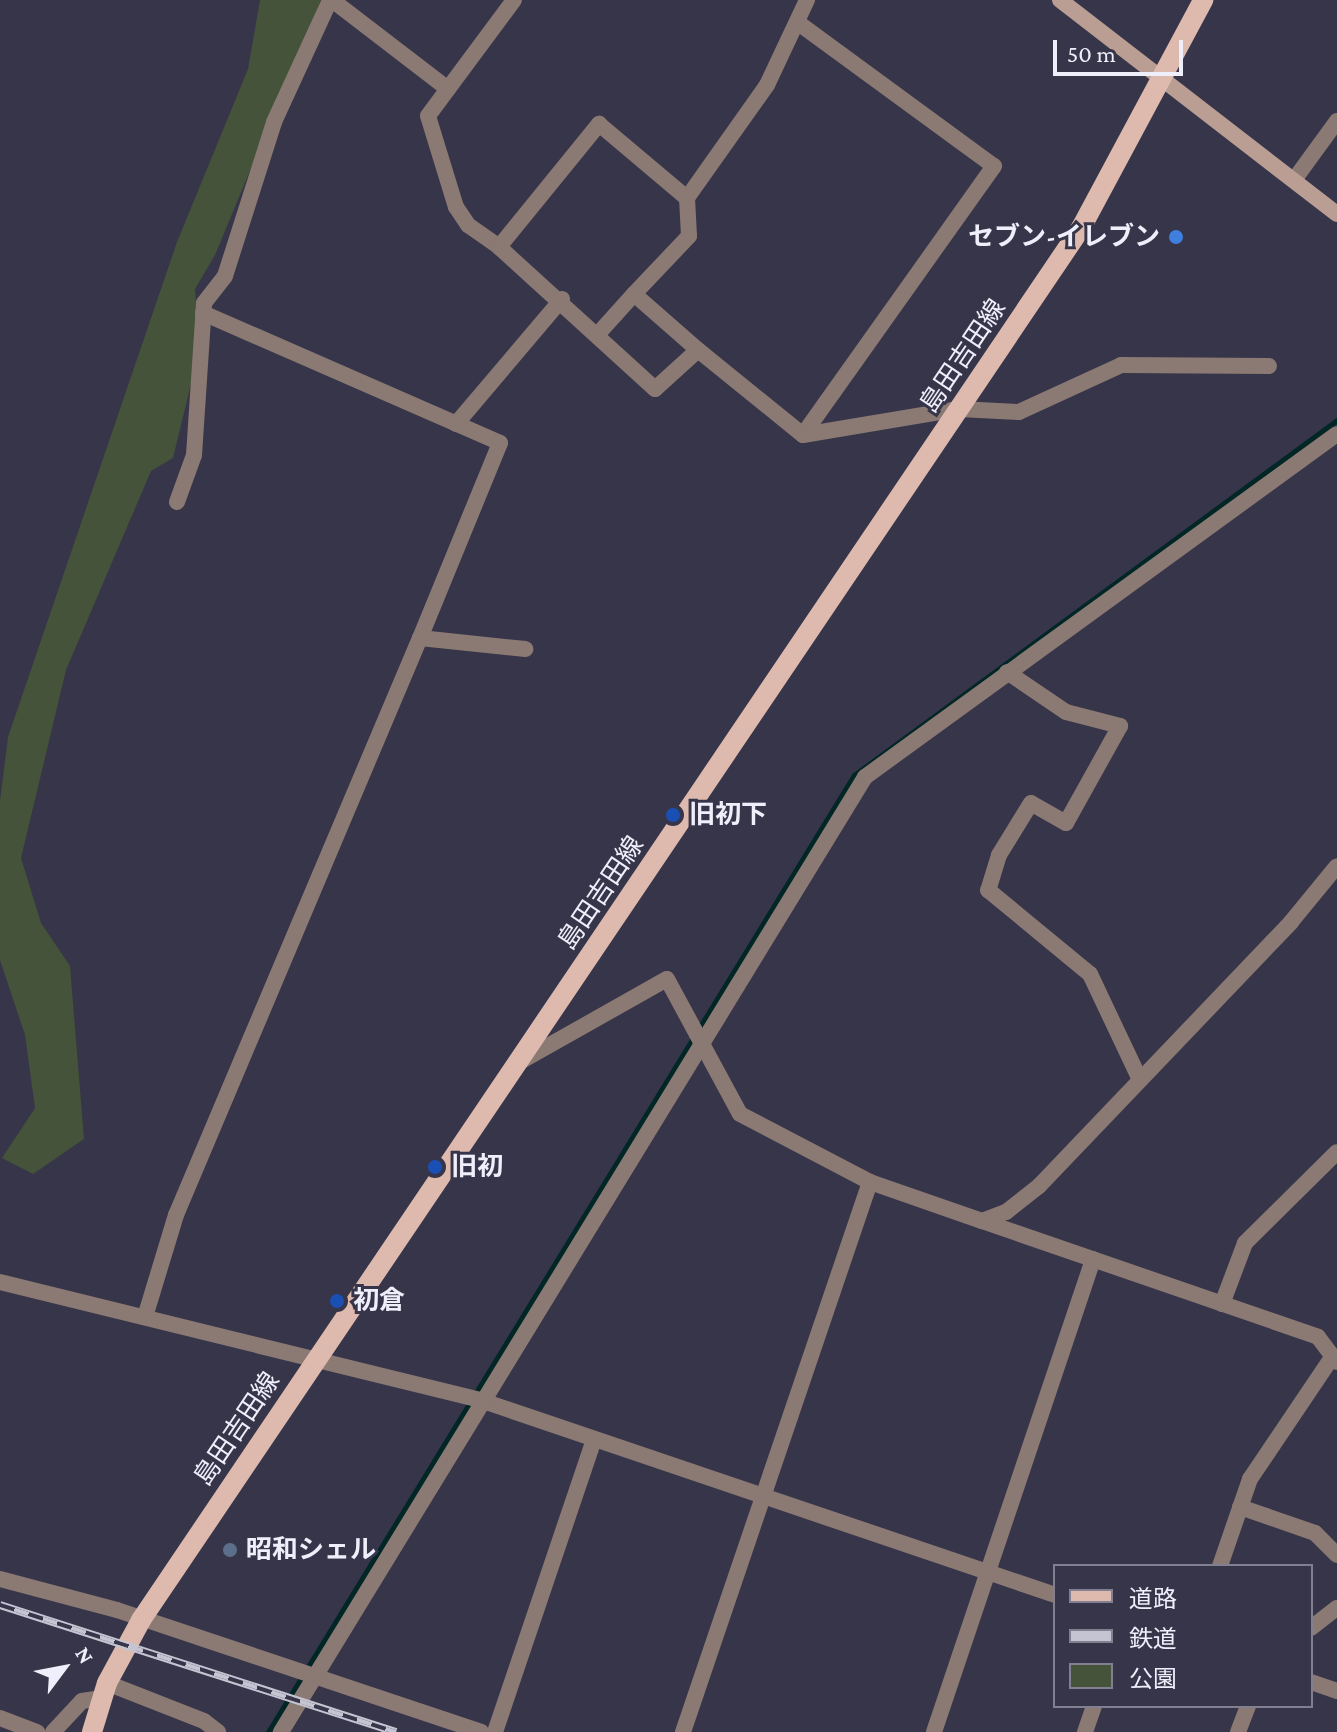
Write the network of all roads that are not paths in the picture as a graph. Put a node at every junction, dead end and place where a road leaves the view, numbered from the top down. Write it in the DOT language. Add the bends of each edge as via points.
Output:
graph roads {
  1 [pos="331,0"];
  2 [pos="514,0"];
  3 [pos="807,0"];
  4 [pos="1060,0"];
  5 [pos="1203,0"];
  6 [pos="797,22"];
  7 [pos="1163,78"];
  8 [pos="448,89"];
  9 [pos="1337,121"];
  10 [pos="1294,180"];
  11 [pos="687,198"];
  12 [pos="1337,214"];
  13 [pos="499,247"];
  14 [pos="634,294"];
  15 [pos="562,299"];
  16 [pos="203,313"];
  17 [pos="597,335"];
  18 [pos="698,350"];
  19 [pos="1269,366"];
  20 [pos="959,409"];
  21 [pos="456,424"];
  22 [pos="1337,434"];
  23 [pos="803,435"];
  24 [pos="177,502"];
  25 [pos="420,638"];
  26 [pos="525,649"];
  27 [pos="1007,672"];
  28 [pos="1337,866"];
  29 [pos="704,1039"];
  30 [pos="515,1065"];
  31 [pos="1140,1080"];
  32 [pos="1337,1152"];
  33 [pos="870,1182"];
  34 [pos="982,1221"];
  35 [pos="1093,1259"];
  36 [pos="0,1282"];
  37 [pos="1222,1304"];
  38 [pos="145,1317"];
  39 [pos="316,1357"];
  40 [pos="1335,1359"];
  41 [pos="483,1401"];
  42 [pos="594,1439"];
  43 [pos="764,1496"];
  44 [pos="1240,1507"];
  45 [pos="1337,1555"];
  46 [pos="1221,1564"];
  47 [pos="988,1572"];
  48 [pos="0,1579"];
  49 [pos="1053,1594"];
  50 [pos="1337,1608"];
  51 [pos="141,1620"];
  52 [pos="1313,1626"];
  53 [pos="315,1677"];
  54 [pos="1313,1683"];
  55 [pos="105,1690"];
  56 [pos="1337,1691"];
  57 [pos="1093,1708"];
  58 [pos="1247,1708"];
  59 [pos="0,1718"];
  60 [pos="37,1732"];
  61 [pos="53,1732"];
  62 [pos="92,1732"];
  63 [pos="218,1732"];
  64 [pos="281,1732"];
  65 [pos="481,1732"];
  66 [pos="495,1732"];
  67 [pos="683,1732"];
  68 [pos="934,1732"];
  69 [pos="1085,1732"];
  70 [pos="1238,1732"];
  1 -- 8 [label="street"];
  1 -- 16 [label="street" via="274,122 225,276 204,303"];
  2 -- 8 [label="street"];
  3 -- 6 [label="street"];
  4 -- 7 [label="street"];
  5 -- 7 [label="main road, 島田吉田線"];
  6 -- 11 [label="street" via="767,85"];
  6 -- 23 [label="street" via="994,166"];
  7 -- 10 [label="street"];
  7 -- 20 [label="main road, 島田吉田線" via="1081,228"];
  8 -- 13 [label="street" via="428,116 456,207 468,225"];
  9 -- 10 [label="street"];
  10 -- 12 [label="street"];
  11 -- 13 [label="street" via="599,124"];
  11 -- 14 [label="street" via="689,236"];
  13 -- 15 [label="street"];
  14 -- 17 [label="street"];
  14 -- 18 [label="street"];
  15 -- 17 [label="street"];
  15 -- 21 [label="street"];
  16 -- 21 [label="street"];
  16 -- 24 [label="street" via="194,455"];
  17 -- 18 [label="street" via="655,389"];
  18 -- 23 [label="street"];
  19 -- 20 [label="street" via="1121,365 1019,412"];
  20 -- 23 [label="street"];
  20 -- 30 [label="main road, 島田吉田線"];
  21 -- 25 [label="street" via="500,443"];
  22 -- 27 [label="street"];
  25 -- 26 [label="street"];
  25 -- 38 [label="street" via="176,1215"];
  27 -- 29 [label="street" via="865,777"];
  27 -- 31 [label="street" via="1066,712 1120,726 1066,823 1031,803 999,855 988,890 1090,974"];
  28 -- 31 [label="street"];
  29 -- 30 [label="street" via="667,979"];
  29 -- 33 [label="street" via="740,1114"];
  29 -- 41 [label="street"];
  30 -- 39 [label="main road, 島田吉田線"];
  31 -- 34 [label="street" via="1039,1186 1006,1212"];
  32 -- 37 [label="street" via="1245,1243"];
  33 -- 34 [label="street"];
  33 -- 43 [label="street"];
  34 -- 35 [label="street"];
  35 -- 37 [label="street"];
  35 -- 47 [label="street"];
  36 -- 38 [label="street"];
  37 -- 40 [label="street" via="1318,1337"];
  38 -- 39 [label="street"];
  39 -- 41 [label="street"];
  39 -- 51 [label="main road, 島田吉田線"];
  40 -- 44 [label="street" via="1250,1479"];
  41 -- 42 [label="street"];
  41 -- 53 [label="street"];
  42 -- 43 [label="street"];
  42 -- 66 [label="street"];
  43 -- 47 [label="street"];
  43 -- 67 [label="street"];
  44 -- 45 [label="street" via="1315,1533"];
  44 -- 46 [label="street"];
  47 -- 49 [label="street"];
  47 -- 68 [label="street"];
  48 -- 51 [label="street"];
  50 -- 52 [label="street"];
  51 -- 53 [label="street"];
  51 -- 55 [label="main road, 島田吉田線"];
  53 -- 64 [label="street"];
  53 -- 65 [label="street"];
  54 -- 56 [label="street"];
  55 -- 61 [label="street" via="82,1701"];
  55 -- 62 [label="main road, 島田吉田線"];
  55 -- 63 [label="street" via="204,1721"];
  57 -- 69 [label="street"];
  58 -- 70 [label="street"];
  59 -- 60 [label="street"];
}
